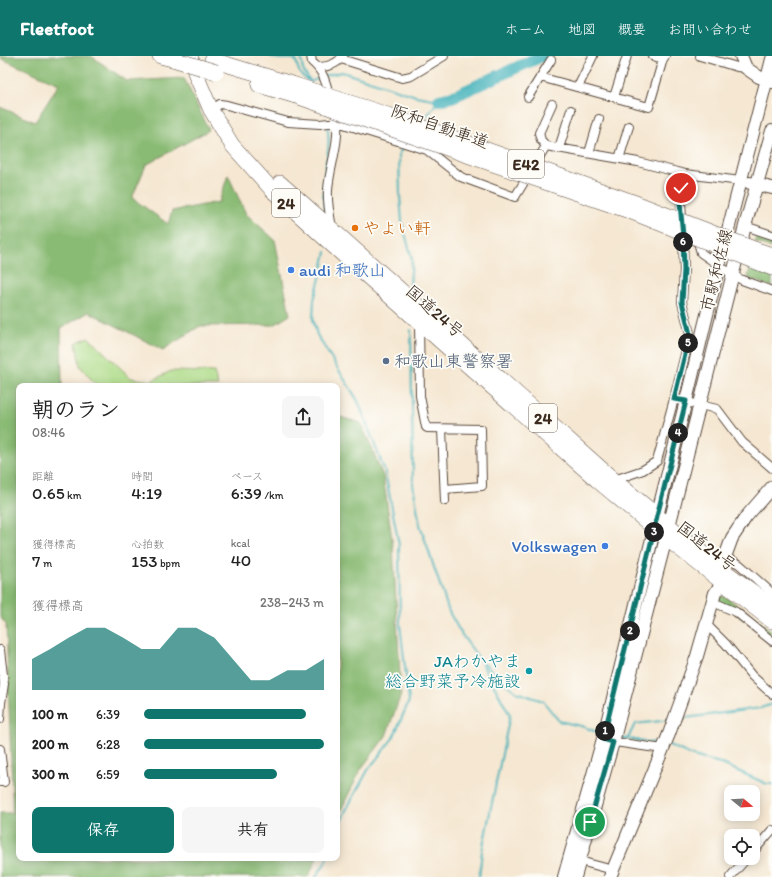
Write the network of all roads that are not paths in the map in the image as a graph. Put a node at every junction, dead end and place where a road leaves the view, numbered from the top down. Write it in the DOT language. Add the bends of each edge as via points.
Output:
graph roads {
  1 [pos="160,56"];
  2 [pos="197,56"];
  3 [pos="311,56"];
  4 [pos="444,56"];
  5 [pos="593,56"];
  6 [pos="627,56"];
  7 [pos="653,56"];
  8 [pos="700,56"];
  9 [pos="741,56"];
  10 [pos="342,57"];
  11 [pos="664,57"];
  12 [pos="183,58"];
  13 [pos="772,59"];
  14 [pos="551,60"];
  15 [pos="210,63"];
  16 [pos="746,68"];
  17 [pos="320,70"];
  18 [pos="540,77"];
  19 [pos="769,81"];
  20 [pos="578,87"];
  21 [pos="528,97"];
  22 [pos="614,97"];
  23 [pos="552,104"];
  24 [pos="215,107"];
  25 [pos="570,110"];
  26 [pos="599,119"];
  27 [pos="334,122"];
  28 [pos="629,126"];
  29 [pos="772,134"];
  30 [pos="546,146"];
  31 [pos="559,148"];
  32 [pos="589,153"];
  33 [pos="619,159"];
  34 [pos="685,174"];
  35 [pos="741,181"];
  36 [pos="757,185"];
  37 [pos="772,188"];
  38 [pos="745,226"];
  39 [pos="333,231"];
  40 [pos="772,235"];
  41 [pos="683,236"];
  42 [pos="333,246"];
  43 [pos="753,254"];
  44 [pos="772,256"];
  45 [pos="719,265"];
  46 [pos="772,268"];
  47 [pos="733,275"];
  48 [pos="772,291"];
  49 [pos="419,315"];
  50 [pos="680,400"];
  51 [pos="700,405"];
  52 [pos="442,428"];
  53 [pos="772,468"];
  54 [pos="615,481"];
  55 [pos="772,487"];
  56 [pos="445,488"];
  57 [pos="445,501"];
  58 [pos="662,527"];
  59 [pos="722,562"];
  60 [pos="723,582"];
  61 [pos="772,593"];
  62 [pos="713,602"];
  63 [pos="772,606"];
  64 [pos="772,621"];
  65 [pos="706,624"];
  66 [pos="772,641"];
  67 [pos="0,650"];
  68 [pos="2,684"];
  69 [pos="772,694"];
  70 [pos="0,719"];
  71 [pos="608,741"];
  72 [pos="0,749"];
  73 [pos="663,749"];
  74 [pos="0,782"];
  75 [pos="772,830"];
  76 [pos="760,844"];
  77 [pos="574,860"];
  78 [pos="741,865"];
  79 [pos="612,874"];
  80 [pos="564,877"];
  81 [pos="575,877"];
  82 [pos="730,877"];
  1 -- 12 [label="highway, 阪和自動車道 / E42"];
  2 -- 15 [label="highway, 阪和自動車道 / E42"];
  3 -- 17 [label="street" via="312,62"];
  4 -- 10 [label="street" via="402,78"];
  5 -- 20 [label="street"];
  6 -- 22 [label="street"];
  7 -- 11 [label="street"];
  8 -- 16 [label="street"];
  9 -- 16 [label="street"];
  10 -- 17 [label="street"];
  11 -- 22 [label="street" via="649,107"];
  12 -- 15 [label="highway, 阪和自動車道 / E42, bridge"];
  12 -- 24 [label="highway, 国道24号 / 24"];
  13 -- 19 [label="street"];
  14 -- 18 [label="street"];
  15 -- 24 [label="highway, 国道24号 / 24"];
  15 -- 43 [label="highway, 阪和自動車道 / E42, bridge" via="296,91 397,118 633,202"];
  16 -- 19 [label="street" via="759,78"];
  17 -- 27 [label="street" via="327,84"];
  18 -- 20 [label="street"];
  18 -- 21 [label="street"];
  19 -- 35 [label="street, 市駅和佐線"];
  20 -- 22 [label="street"];
  23 -- 30 [label="street" via="539,133"];
  24 -- 27 [label="street" via="227,105 288,122"];
  24 -- 39 [label="highway, 国道24号 / 24" via="281,185"];
  24 -- 42 [label="highway, 国道24号 / 24" via="232,145 269,186"];
  25 -- 31 [label="street"];
  26 -- 32 [label="street"];
  27 -- 30 [label="street" via="427,150 461,177 515,197"];
  27 -- 39 [label="street" via="336,139 328,190"];
  28 -- 33 [label="street"];
  29 -- 36 [label="street, 市駅和佐線"];
  30 -- 31 [label="street"];
  31 -- 32 [label="street"];
  32 -- 33 [label="street"];
  33 -- 34 [label="street"];
  34 -- 35 [label="street"];
  34 -- 41 [label="street" via="681,195"];
  35 -- 36 [label="street"];
  35 -- 45 [label="street, 市駅和佐線"];
  36 -- 37 [label="street"];
  36 -- 38 [label="street, 市駅和佐線"];
  38 -- 40 [label="street"];
  38 -- 47 [label="street, 市駅和佐線"];
  39 -- 42 [label="street"];
  39 -- 49 [label="highway, 国道24号 / 24"];
  41 -- 45 [label="street" via="698,242 701,253"];
  41 -- 50 [label="street" via="682,302 690,334"];
  42 -- 49 [label="highway, 国道24号 / 24"];
  43 -- 44 [label="highway, 阪和自動車道 / E42"];
  43 -- 46 [label="highway, 阪和自動車道 / E42"];
  45 -- 47 [label="street"];
  45 -- 50 [label="street, 市駅和佐線"];
  47 -- 48 [label="street"];
  47 -- 51 [label="street, 市駅和佐線"];
  49 -- 52 [label="street" via="420,396 425,425 427,428"];
  49 -- 54 [label="highway, 国道24号 / 24"];
  49 -- 58 [label="highway, 国道24号 / 24" via="597,480"];
  50 -- 51 [label="street"];
  50 -- 54 [label="street" via="657,461 643,470"];
  50 -- 58 [label="street, 市駅和佐線"];
  51 -- 53 [label="street" via="717,409 742,442"];
  51 -- 58 [label="street, 市駅和佐線"];
  52 -- 56 [label="street"];
  52 -- 56 [label="street" via="481,429 482,486"];
  54 -- 58 [label="highway, 国道24号 / 24"];
  55 -- 59 [label="street" via="746,517 732,538"];
  56 -- 57 [label="street"];
  58 -- 59 [label="highway, 国道24号 / 24"];
  58 -- 60 [label="highway, 国道24号 / 24"];
  58 -- 71 [label="street"];
  59 -- 61 [label="street" via="739,564"];
  59 -- 63 [label="highway, 国道24号 / 24"];
  60 -- 62 [label="street" via="715,593"];
  60 -- 64 [label="highway, 国道24号 / 24"];
  62 -- 65 [label="street"];
  62 -- 66 [label="street" via="736,612"];
  65 -- 69 [label="street" via="752,676"];
  65 -- 73 [label="street"];
  67 -- 68 [label="street"];
  68 -- 70 [label="street"];
  71 -- 73 [label="street"];
  71 -- 77 [label="street"];
  72 -- 74 [label="street" via="4,782"];
  73 -- 79 [label="street"];
  75 -- 76 [label="street"];
  77 -- 79 [label="street"];
  77 -- 80 [label="street"];
  77 -- 81 [label="street"];
  78 -- 82 [label="street"];
}
